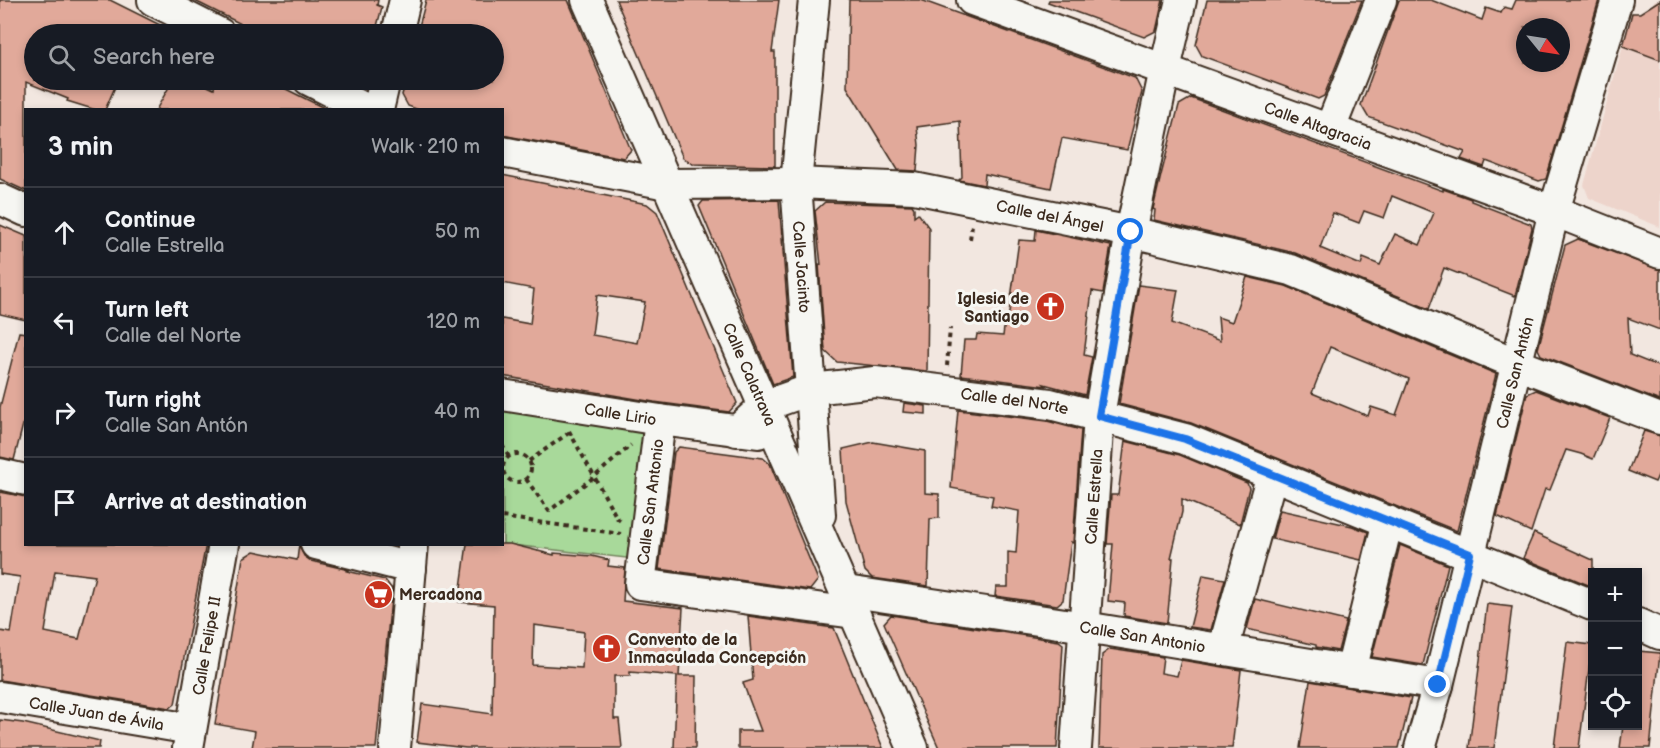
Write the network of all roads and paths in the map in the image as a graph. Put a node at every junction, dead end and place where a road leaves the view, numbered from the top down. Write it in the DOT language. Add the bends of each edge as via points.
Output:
graph roads {
  1 [pos="153,0"];
  2 [pos="405,0"];
  3 [pos="587,0"];
  4 [pos="813,0"];
  5 [pos="972,0"];
  6 [pos="1181,0"];
  7 [pos="1381,0"];
  8 [pos="1617,0"];
  9 [pos="200,24"];
  10 [pos="399,24"];
  11 [pos="1165,69"];
  12 [pos="329,90"];
  13 [pos="383,90"];
  14 [pos="364,108"];
  15 [pos="378,108"];
  16 [pos="1330,129"];
  17 [pos="504,152"];
  18 [pos="796,183"];
  19 [pos="667,184"];
  20 [pos="0,199"];
  21 [pos="24,210"];
  22 [pos="1554,211"];
  23 [pos="1131,232"];
  24 [pos="1660,253"];
  25 [pos="950,328"];
  26 [pos="1517,364"];
  27 [pos="812,388"];
  28 [pos="946,390"];
  29 [pos="504,395"];
  30 [pos="553,403"];
  31 [pos="764,406"];
  32 [pos="600,411"];
  33 [pos="1099,416"];
  34 [pos="1660,419"];
  35 [pos="660,420"];
  36 [pos="737,431"];
  37 [pos="570,433"];
  38 [pos="777,436"];
  39 [pos="633,443"];
  40 [pos="504,449"];
  41 [pos="508,457"];
  42 [pos="530,461"];
  43 [pos="504,464"];
  44 [pos="504,469"];
  45 [pos="0,474"];
  46 [pos="1272,474"];
  47 [pos="507,477"];
  48 [pos="594,477"];
  49 [pos="504,479"];
  50 [pos="526,479"];
  51 [pos="24,480"];
  52 [pos="504,517"];
  53 [pos="1388,521"];
  54 [pos="821,536"];
  55 [pos="645,537"];
  56 [pos="224,546"];
  57 [pos="332,546"];
  58 [pos="1470,554"];
  59 [pos="412,556"];
  60 [pos="850,602"];
  61 [pos="1588,603"];
  62 [pos="1642,626"];
  63 [pos="1085,627"];
  64 [pos="1660,634"];
  65 [pos="1223,650"];
  66 [pos="1351,671"];
  67 [pos="1438,685"];
  68 [pos="0,697"];
  69 [pos="189,739"];
  70 [pos="395,748"];
  71 [pos="913,748"];
  72 [pos="1076,748"];
  73 [pos="1420,748"];
  1 -- 9 [label="street"];
  2 -- 10 [label="street"];
  3 -- 19 [label="street, Calle Calatrava"];
  4 -- 18 [label="street, Calle Jacinto"];
  5 -- 11 [label="street, Calle Altagracia"];
  6 -- 11 [label="street, Calle Estrella"];
  7 -- 16 [label="street"];
  8 -- 22 [label="street, Calle San Antón"];
  11 -- 16 [label="street, Calle Altagracia"];
  11 -- 23 [label="street, Calle Estrella"];
  12 -- 14 [label="street"];
  13 -- 15 [label="street"];
  16 -- 22 [label="street, Calle Altagracia"];
  17 -- 19 [label="street, Calle del Ángel"];
  18 -- 19 [label="street, Calle del Ángel"];
  18 -- 23 [label="street, Calle del Ángel" via="914,188"];
  18 -- 27 [label="street, Calle Jacinto"];
  19 -- 31 [label="street, Calle Calatrava"];
  20 -- 21 [label="street"];
  22 -- 24 [label="street, Calle Altagracia"];
  22 -- 26 [label="street, Calle San Antón"];
  23 -- 26 [label="street, Calle del Ángel" via="1291,270"];
  23 -- 33 [label="street, Calle Estrella"];
  25 -- 28 [label="path"];
  26 -- 34 [label="street, Calle del Ángel"];
  26 -- 58 [label="street, Calle San Antón"];
  27 -- 28 [label="street, Calle del Norte" via="875,382"];
  27 -- 31 [label="street, Calle del Norte"];
  27 -- 54 [label="street, Calle Jacinto"];
  28 -- 33 [label="street, Calle del Norte" via="1050,404"];
  29 -- 30 [label="street, Calle Lirio"];
  30 -- 32 [label="street, Calle Lirio"];
  30 -- 37 [label="path"];
  31 -- 36 [label="street"];
  31 -- 38 [label="street, Calle Calatrava"];
  32 -- 35 [label="street, Calle Lirio"];
  32 -- 37 [label="path"];
  33 -- 46 [label="street, Calle del Norte" via="1185,439"];
  33 -- 63 [label="street, Calle Estrella"];
  35 -- 36 [label="street, Calle Lirio"];
  35 -- 55 [label="street, Calle San Antonio"];
  36 -- 38 [label="street, Calle Lirio"];
  37 -- 42 [label="path"];
  37 -- 48 [label="path"];
  38 -- 54 [label="street, Calle Calatrava"];
  39 -- 48 [label="path"];
  40 -- 41 [label="path"];
  41 -- 42 [label="path" via="522,454"];
  41 -- 43 [label="path"];
  42 -- 50 [label="path"];
  44 -- 47 [label="path"];
  45 -- 51 [label="street"];
  46 -- 53 [label="street, Calle del Norte"];
  46 -- 65 [label="street"];
  47 -- 49 [label="path"];
  47 -- 50 [label="path" via="513,481"];
  48 -- 50 [label="path" via="549,511"];
  48 -- 55 [label="path" via="616,518"];
  52 -- 55 [label="path"];
  53 -- 58 [label="street, Calle del Norte"];
  53 -- 66 [label="street"];
  54 -- 60 [label="street, Calle Calatrava"];
  55 -- 60 [label="street, Calle San Antonio" via="640,584"];
  56 -- 69 [label="street, Calle Felipe II"];
  57 -- 59 [label="street"];
  58 -- 61 [label="street, Calle del Norte"];
  58 -- 67 [label="street, Calle San Antón"];
  59 -- 70 [label="street"];
  60 -- 63 [label="street, Calle San Antonio"];
  60 -- 71 [label="street, Calle Calatrava"];
  62 -- 64 [label="street"];
  63 -- 65 [label="street, Calle San Antonio"];
  63 -- 72 [label="street, Calle Estrella"];
  65 -- 66 [label="street, Calle San Antonio"];
  66 -- 67 [label="street, Calle San Antonio"];
  67 -- 73 [label="street, Calle San Antón"];
  68 -- 69 [label="street, Calle Juan de Ávila"];
}
